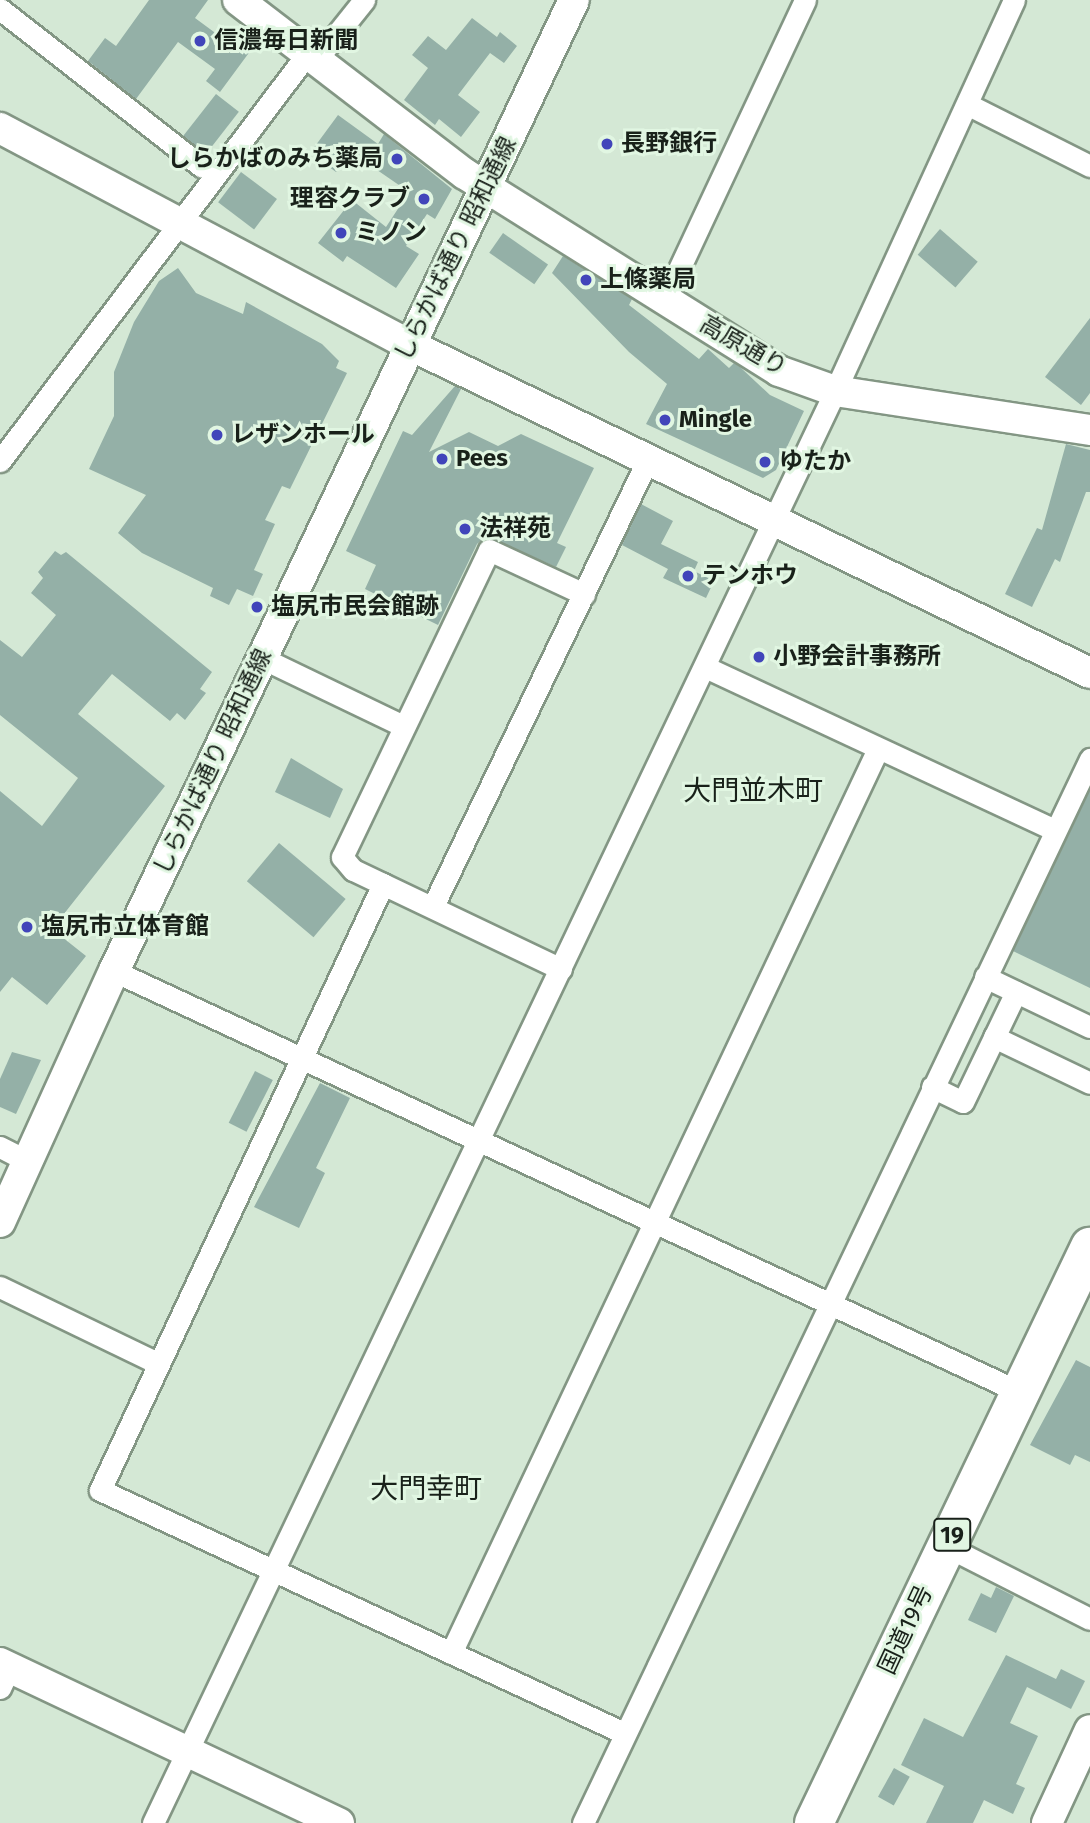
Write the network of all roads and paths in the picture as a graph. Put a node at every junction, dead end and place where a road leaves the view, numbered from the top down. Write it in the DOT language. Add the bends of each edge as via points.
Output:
graph roads {
  1 [pos="238,0"];
  2 [pos="364,0"];
  3 [pos="574,0"];
  4 [pos="806,0"];
  5 [pos="1014,0"];
  6 [pos="0,9"];
  7 [pos="312,57"];
  8 [pos="967,104"];
  9 [pos="0,128"];
  10 [pos="1090,166"];
  11 [pos="202,167"];
  12 [pos="487,187"];
  13 [pos="177,223"];
  14 [pos="664,299"];
  15 [pos="410,345"];
  16 [pos="835,391"];
  17 [pos="1090,429"];
  18 [pos="648,460"];
  19 [pos="0,461"];
  20 [pos="772,520"];
  21 [pos="584,594"];
  22 [pos="262,658"];
  23 [pos="705,667"];
  24 [pos="1090,673"];
  25 [pos="403,726"];
  26 [pos="878,750"];
  27 [pos="1090,759"];
  28 [pos="1055,830"];
  29 [pos="383,884"];
  30 [pos="433,906"];
  31 [pos="561,968"];
  32 [pos="114,971"];
  33 [pos="985,977"];
  34 [pos="1016,992"];
  35 [pos="1090,1027"];
  36 [pos="994,1037"];
  37 [pos="303,1057"];
  38 [pos="1090,1083"];
  39 [pos="932,1087"];
  40 [pos="479,1141"];
  41 [pos="0,1147"];
  42 [pos="28,1161"];
  43 [pos="0,1222"];
  44 [pos="656,1223"];
  45 [pos="1090,1247"];
  46 [pos="0,1287"];
  47 [pos="829,1303"];
  48 [pos="157,1363"];
  49 [pos="1022,1393"];
  50 [pos="946,1546"];
  51 [pos="273,1573"];
  52 [pos="1090,1619"];
  53 [pos="450,1653"];
  54 [pos="3,1672"];
  55 [pos="1090,1730"];
  56 [pos="624,1733"];
  57 [pos="188,1752"];
  58 [pos="153,1823"];
  59 [pos="338,1823"];
  60 [pos="583,1823"];
  61 [pos="814,1823"];
  62 [pos="1047,1823"];
  1 -- 7 [label="street, 高原通り"];
  2 -- 7 [label="street"];
  3 -- 12 [label="street, しらかば通り 昭和通線"];
  4 -- 14 [label="street"];
  5 -- 8 [label="street"];
  6 -- 11 [label="street"];
  7 -- 12 [label="street, 高原通り"];
  7 -- 13 [label="street"];
  8 -- 10 [label="street"];
  8 -- 16 [label="street"];
  9 -- 13 [label="street"];
  12 -- 14 [label="street, 高原通り"];
  12 -- 15 [label="street, しらかば通り 昭和通線"];
  13 -- 15 [label="street"];
  13 -- 19 [label="street"];
  14 -- 16 [label="street, 高原通り" via="779,371"];
  15 -- 18 [label="street"];
  15 -- 22 [label="street, しらかば通り 昭和通線"];
  16 -- 17 [label="street, 高原通り"];
  16 -- 20 [label="street"];
  18 -- 20 [label="street"];
  18 -- 21 [label="street"];
  20 -- 23 [label="street"];
  20 -- 24 [label="street"];
  21 -- 25 [label="street" via="489,550"];
  21 -- 30 [label="street"];
  22 -- 25 [label="street"];
  22 -- 32 [label="street, しらかば通り 昭和通線"];
  23 -- 26 [label="street"];
  23 -- 31 [label="street"];
  25 -- 29 [label="street" via="342,857 353,870"];
  26 -- 28 [label="street"];
  26 -- 44 [label="street"];
  27 -- 28 [label="street"];
  28 -- 33 [label="street"];
  29 -- 30 [label="street"];
  29 -- 37 [label="street"];
  30 -- 31 [label="street"];
  31 -- 40 [label="street"];
  32 -- 37 [label="street"];
  32 -- 42 [label="street, しらかば通り 昭和通線"];
  33 -- 34 [label="street"];
  33 -- 39 [label="street"];
  34 -- 35 [label="street"];
  34 -- 36 [label="street"];
  36 -- 38 [label="street"];
  36 -- 39 [label="street" via="963,1102"];
  37 -- 40 [label="street"];
  37 -- 48 [label="street"];
  39 -- 47 [label="street"];
  40 -- 44 [label="street"];
  40 -- 51 [label="street"];
  41 -- 42 [label="street"];
  42 -- 43 [label="street, しらかば通り 昭和通線"];
  44 -- 47 [label="street"];
  44 -- 53 [label="street"];
  45 -- 49 [label="highway, 国道19号 / 19"];
  46 -- 48 [label="street"];
  47 -- 49 [label="street"];
  47 -- 56 [label="street"];
  48 -- 51 [label="street" via="100,1490"];
  49 -- 50 [label="highway, 国道19号 / 19"];
  50 -- 52 [label="street"];
  50 -- 61 [label="highway, 国道19号 / 19"];
  51 -- 53 [label="street"];
  51 -- 57 [label="street"];
  53 -- 56 [label="street"];
  54 -- 57 [label="street"];
  55 -- 62 [label="street"];
  56 -- 60 [label="street"];
  57 -- 58 [label="street"];
  57 -- 59 [label="street"];
}
